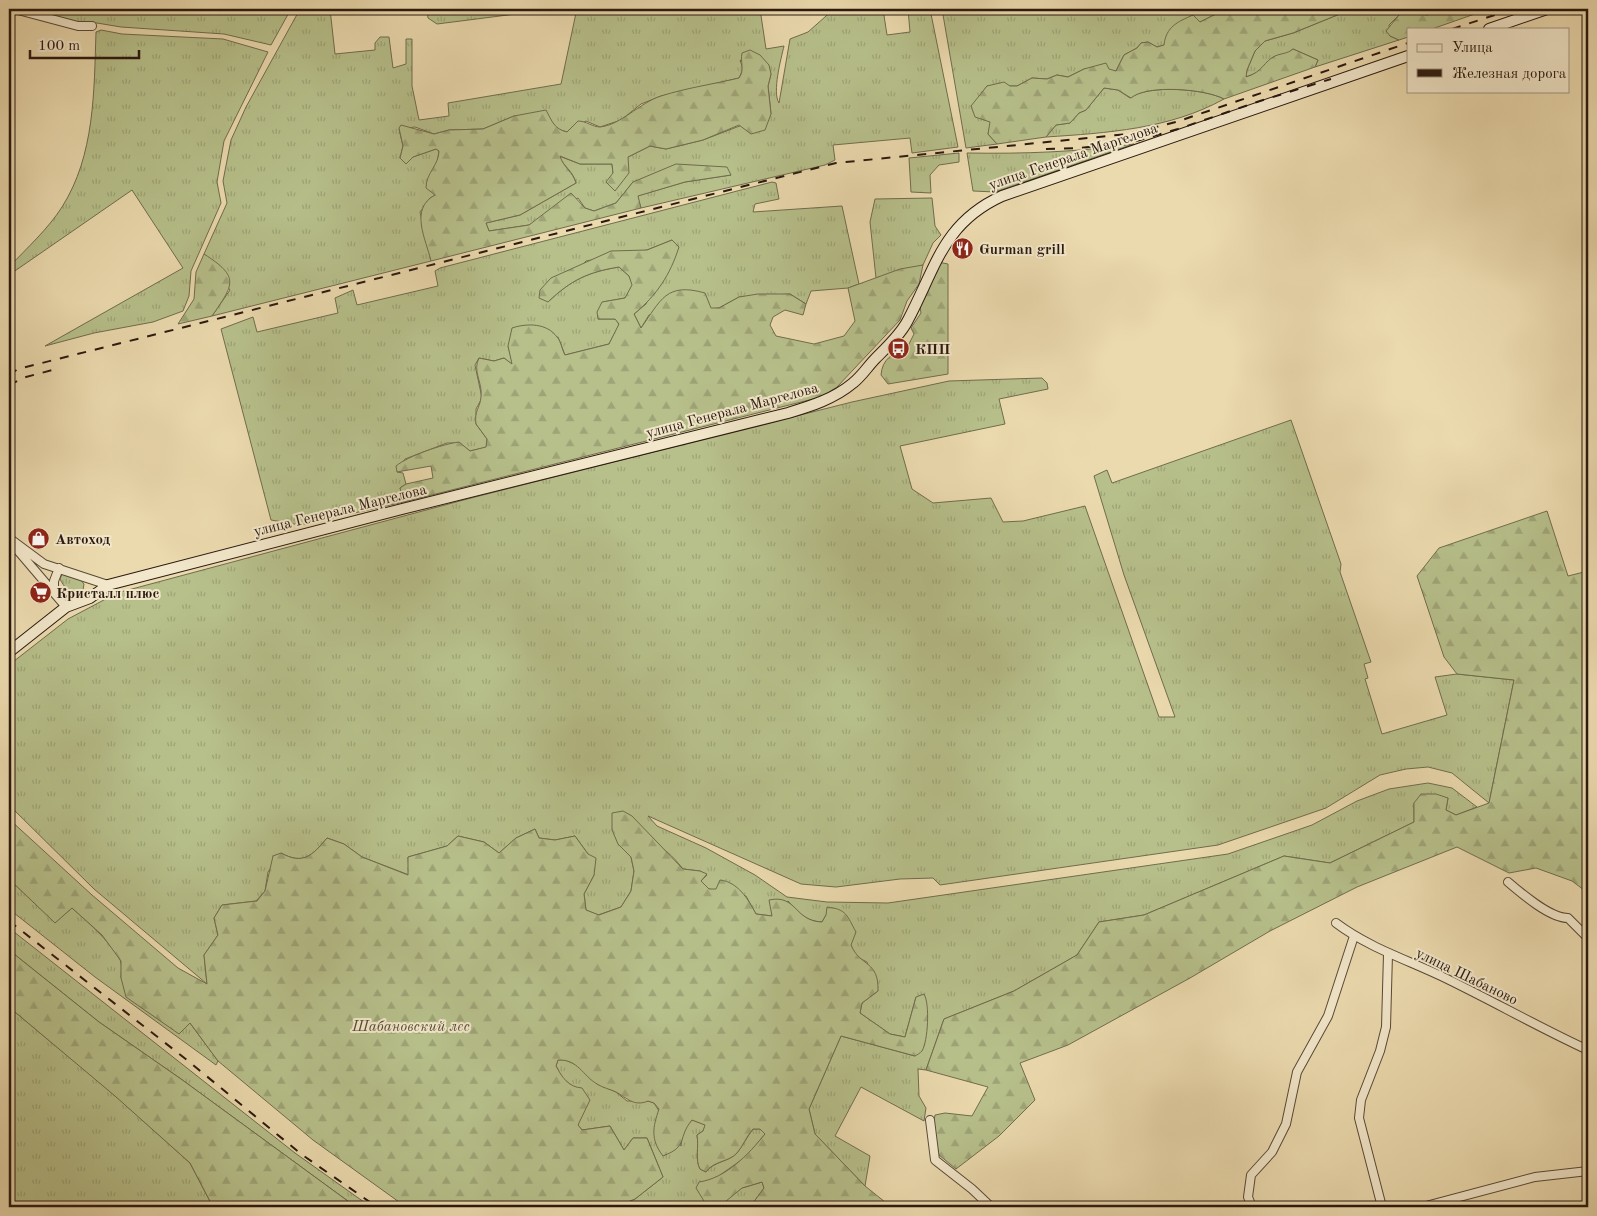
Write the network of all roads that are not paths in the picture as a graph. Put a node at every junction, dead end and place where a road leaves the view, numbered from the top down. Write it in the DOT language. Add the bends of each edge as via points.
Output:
graph roads {
  1 [pos="14,9"];
  2 [pos="1547,9"];
  3 [pos="92,26"];
  4 [pos="1492,28"];
  5 [pos="1407,56"];
  6 [pos="9,539"];
  7 [pos="59,568"];
  8 [pos="108,585"];
  9 [pos="54,592"];
  10 [pos="66,608"];
  11 [pos="9,652"];
  12 [pos="1508,882"];
  13 [pos="1336,923"];
  14 [pos="1354,936"];
  15 [pos="1588,938"];
  16 [pos="1388,954"];
  17 [pos="1588,1050"];
  18 [pos="930,1120"];
  19 [pos="1588,1171"];
  20 [pos="990,1207"];
  21 [pos="1252,1207"];
  22 [pos="1382,1207"];
  23 [pos="1422,1207"];
  1 -- 3 [label="street" via="78,26"];
  2 -- 4 [label="main road"];
  5 -- 8 [label="main road, улица Генерала Маргелова" via="983,205 953,232 931,269 908,321 855,382 825,401"];
  6 -- 7 [label="street" via="44,564"];
  6 -- 9 [label="street" via="31,569"];
  7 -- 8 [label="street"];
  7 -- 9 [label="street"];
  8 -- 10 [label="main road, улица Генерала Маргелова" via="90,598"];
  9 -- 10 [label="street"];
  10 -- 11 [label="main road, улица Генерала Маргелова"];
  12 -- 15 [label="street" via="1557,918 1568,918"];
  13 -- 14 [label="street, улица Шабаново"];
  14 -- 16 [label="street, улица Шабаново"];
  14 -- 21 [label="street" via="1328,1016 1298,1072 1286,1124 1272,1152 1251,1175 1248,1197"];
  16 -- 17 [label="street, улица Шабаново" via="1442,977"];
  16 -- 22 [label="street" via="1386,1027 1361,1100 1359,1118"];
  18 -- 20 [label="street" via="935,1160"];
  19 -- 23 [label="street" via="1535,1177"];
}
